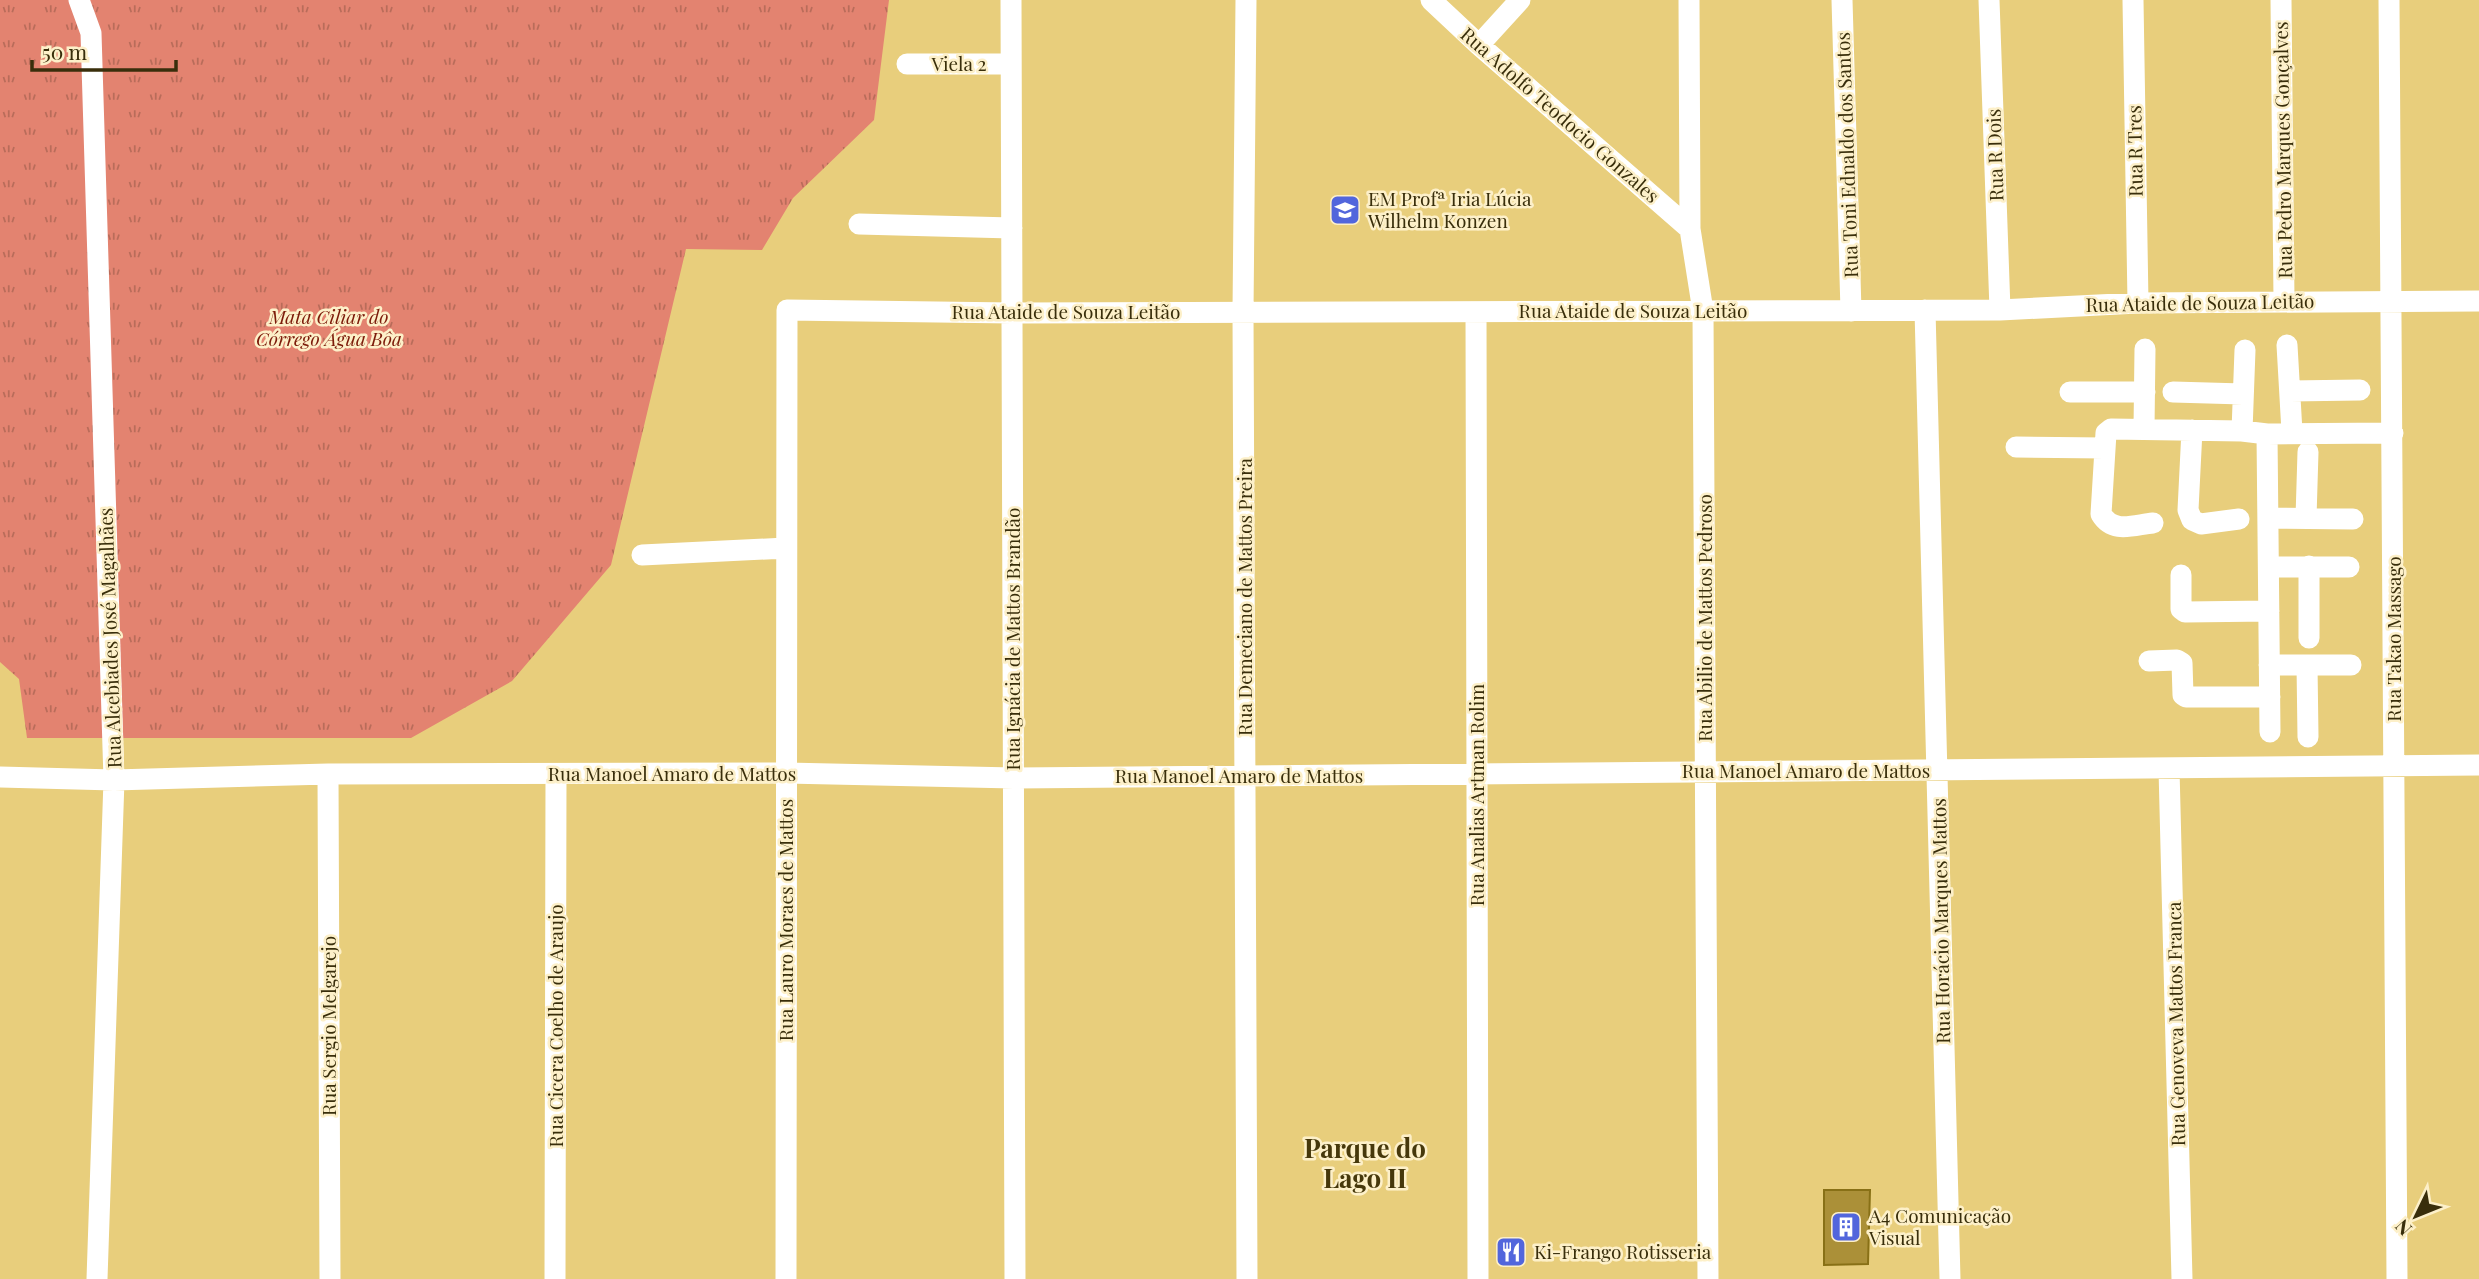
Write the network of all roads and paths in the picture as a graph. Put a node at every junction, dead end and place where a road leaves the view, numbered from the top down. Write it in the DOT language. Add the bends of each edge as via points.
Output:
graph roads {
  1 [pos="79,0"];
  2 [pos="1011,0"];
  3 [pos="1246,0"];
  4 [pos="1431,0"];
  5 [pos="1520,0"];
  6 [pos="1689,0"];
  7 [pos="1842,0"];
  8 [pos="1989,0"];
  9 [pos="2133,0"];
  10 [pos="2281,0"];
  11 [pos="2389,0"];
  12 [pos="1474,39"];
  13 [pos="907,64"];
  14 [pos="1011,64"];
  15 [pos="859,224"];
  16 [pos="1012,228"];
  17 [pos="1690,229"];
  18 [pos="2284,300"];
  19 [pos="2389,301"];
  20 [pos="2479,301"];
  21 [pos="2138,303"];
  22 [pos="787,310"];
  23 [pos="1925,310"];
  24 [pos="2000,310"];
  25 [pos="1703,311"];
  26 [pos="1851,311"];
  27 [pos="1476,312"];
  28 [pos="1021,313"];
  29 [pos="1243,315"];
  30 [pos="2287,345"];
  31 [pos="2145,349"];
  32 [pos="2245,350"];
  33 [pos="2360,390"];
  34 [pos="2290,391"];
  35 [pos="2070,392"];
  36 [pos="2145,392"];
  37 [pos="2173,392"];
  38 [pos="2243,394"];
  39 [pos="2144,429"];
  40 [pos="2192,430"];
  41 [pos="2242,431"];
  42 [pos="2292,432"];
  43 [pos="2393,433"];
  44 [pos="2267,434"];
  45 [pos="2016,447"];
  46 [pos="2105,448"];
  47 [pos="2308,452"];
  48 [pos="2269,518"];
  49 [pos="2306,518"];
  50 [pos="2239,519"];
  51 [pos="2353,519"];
  52 [pos="2153,523"];
  53 [pos="786,548"];
  54 [pos="642,555"];
  55 [pos="2269,566"];
  56 [pos="2309,566"];
  57 [pos="2349,567"];
  58 [pos="2181,576"];
  59 [pos="2269,611"];
  60 [pos="2309,638"];
  61 [pos="2149,661"];
  62 [pos="2269,665"];
  63 [pos="2307,665"];
  64 [pos="2351,665"];
  65 [pos="2270,697"];
  66 [pos="2270,732"];
  67 [pos="2308,737"];
  68 [pos="2479,765"];
  69 [pos="2395,766"];
  70 [pos="2169,769"];
  71 [pos="1937,770"];
  72 [pos="1706,772"];
  73 [pos="786,773"];
  74 [pos="328,774"];
  75 [pos="556,774"];
  76 [pos="1470,774"];
  77 [pos="1246,776"];
  78 [pos="0,777"];
  79 [pos="1021,778"];
  80 [pos="114,780"];
  81 [pos="97,1279"];
  82 [pos="330,1279"];
  83 [pos="555,1279"];
  84 [pos="786,1279"];
  85 [pos="1015,1279"];
  86 [pos="1247,1279"];
  87 [pos="1478,1279"];
  88 [pos="1708,1279"];
  89 [pos="1950,1279"];
  90 [pos="2182,1279"];
  91 [pos="2397,1279"];
  1 -- 80 [label="street, Rua Alcebiades José Magalhães" via="91,33"];
  2 -- 14 [label="street, Rua Ignácia de Mattos Brandão"];
  3 -- 29 [label="street, Rua Demeciano de Mattos Preira"];
  4 -- 12 [label="street, Rua Adolfo Teodocio Gonzales"];
  5 -- 12 [label="street"];
  6 -- 17 [label="street, Rua Abilio de Mattos Pedroso"];
  7 -- 26 [label="street, Rua Toni Ednaldo dos Santos"];
  8 -- 24 [label="street, Rua R Dois"];
  9 -- 21 [label="street, Rua R Tres"];
  10 -- 18 [label="street, Rua Pedro Marques Gonçalves"];
  11 -- 19 [label="street, Rua Takao Massago"];
  12 -- 17 [label="street, Rua Adolfo Teodocio Gonzales"];
  13 -- 14 [label="street, Viela 2"];
  14 -- 16 [label="street, Rua Ignácia de Mattos Brandão"];
  15 -- 16 [label="street"];
  16 -- 28 [label="street, Rua Ignácia de Mattos Brandão"];
  17 -- 25 [label="street, Rua Abilio de Mattos Pedroso"];
  18 -- 19 [label="street, Rua Ataide de Souza Leitão"];
  18 -- 21 [label="street, Rua Ataide de Souza Leitão"];
  19 -- 20 [label="street, Rua Ataide de Souza Leitão"];
  19 -- 43 [label="street, Rua Takao Massago"];
  21 -- 24 [label="street, Rua Ataide de Souza Leitão"];
  22 -- 28 [label="street, Rua Ataide de Souza Leitão"];
  22 -- 53 [label="street, Rua Lauro Moraes de Mattos"];
  23 -- 24 [label="street, Rua Ataide de Souza Leitão"];
  23 -- 26 [label="street, Rua Ataide de Souza Leitão"];
  23 -- 71 [label="street, Rua Horácio Marques Mattos"];
  25 -- 26 [label="street, Rua Ataide de Souza Leitão"];
  25 -- 27 [label="street, Rua Ataide de Souza Leitão"];
  25 -- 72 [label="street, Rua Abilio de Mattos Pedroso"];
  27 -- 29 [label="street, Rua Ataide de Souza Leitão"];
  27 -- 76 [label="street, Rua Analias Artman Rolim"];
  28 -- 29 [label="street, Rua Ataide de Souza Leitão"];
  28 -- 79 [label="street, Rua Ignácia de Mattos Brandão"];
  29 -- 77 [label="street, Rua Demeciano de Mattos Preira"];
  30 -- 34 [label="street"];
  31 -- 36 [label="street"];
  32 -- 38 [label="street"];
  33 -- 34 [label="street"];
  34 -- 42 [label="street"];
  35 -- 36 [label="street"];
  36 -- 39 [label="street"];
  37 -- 38 [label="street"];
  38 -- 41 [label="street"];
  39 -- 40 [label="street"];
  39 -- 46 [label="street" via="2111,429 2106,433"];
  40 -- 41 [label="street"];
  40 -- 50 [label="street" via="2188,510 2192,520 2201,524"];
  41 -- 44 [label="street"];
  42 -- 43 [label="street"];
  42 -- 44 [label="street"];
  43 -- 69 [label="street, Rua Takao Massago"];
  44 -- 48 [label="street"];
  45 -- 46 [label="street"];
  46 -- 52 [label="street" via="2101,514 2106,522 2115,527"];
  47 -- 49 [label="street"];
  48 -- 49 [label="street"];
  48 -- 55 [label="street"];
  49 -- 51 [label="street"];
  53 -- 54 [label="street"];
  53 -- 73 [label="street, Rua Lauro Moraes de Mattos"];
  55 -- 56 [label="street"];
  55 -- 59 [label="street"];
  56 -- 57 [label="street"];
  56 -- 60 [label="street"];
  58 -- 59 [label="street" via="2181,609 2185,612"];
  59 -- 62 [label="street"];
  61 -- 65 [label="street" via="2182,663 2186,697"];
  62 -- 63 [label="street"];
  62 -- 65 [label="street"];
  63 -- 64 [label="street"];
  63 -- 67 [label="street"];
  65 -- 66 [label="street"];
  68 -- 69 [label="street, Rua Manoel Amaro de Mattos"];
  69 -- 70 [label="street, Rua Manoel Amaro de Mattos"];
  69 -- 91 [label="street, Rua Takao Massago"];
  70 -- 71 [label="street, Rua Manoel Amaro de Mattos"];
  70 -- 90 [label="street, Rua Genoveva Mattos Franca"];
  71 -- 72 [label="street, Rua Manoel Amaro de Mattos"];
  71 -- 89 [label="street, Rua Horácio Marques Mattos"];
  72 -- 76 [label="street, Rua Manoel Amaro de Mattos"];
  72 -- 88 [label="street, Rua Abilio de Mattos Pedroso"];
  73 -- 75 [label="street, Rua Manoel Amaro de Mattos"];
  73 -- 79 [label="street, Rua Manoel Amaro de Mattos"];
  73 -- 84 [label="street, Rua Lauro Moraes de Mattos"];
  74 -- 75 [label="street, Rua Manoel Amaro de Mattos"];
  74 -- 80 [label="street, Rua Manoel Amaro de Mattos"];
  74 -- 82 [label="street, Rua Sergio Melgarejo"];
  75 -- 83 [label="street, Rua Cicera Coelho de Araujo"];
  76 -- 77 [label="street, Rua Manoel Amaro de Mattos"];
  76 -- 87 [label="street, Rua Analias Artman Rolim"];
  77 -- 79 [label="street, Rua Manoel Amaro de Mattos"];
  77 -- 86 [label="street, Rua Demeciano de Mattos Preira"];
  78 -- 80 [label="street, Rua Manoel Amaro de Mattos"];
  79 -- 85 [label="street, Rua Ignácia de Mattos Brandão"];
  80 -- 81 [label="street, Rua Alcebiades José Magalhães"];
}
